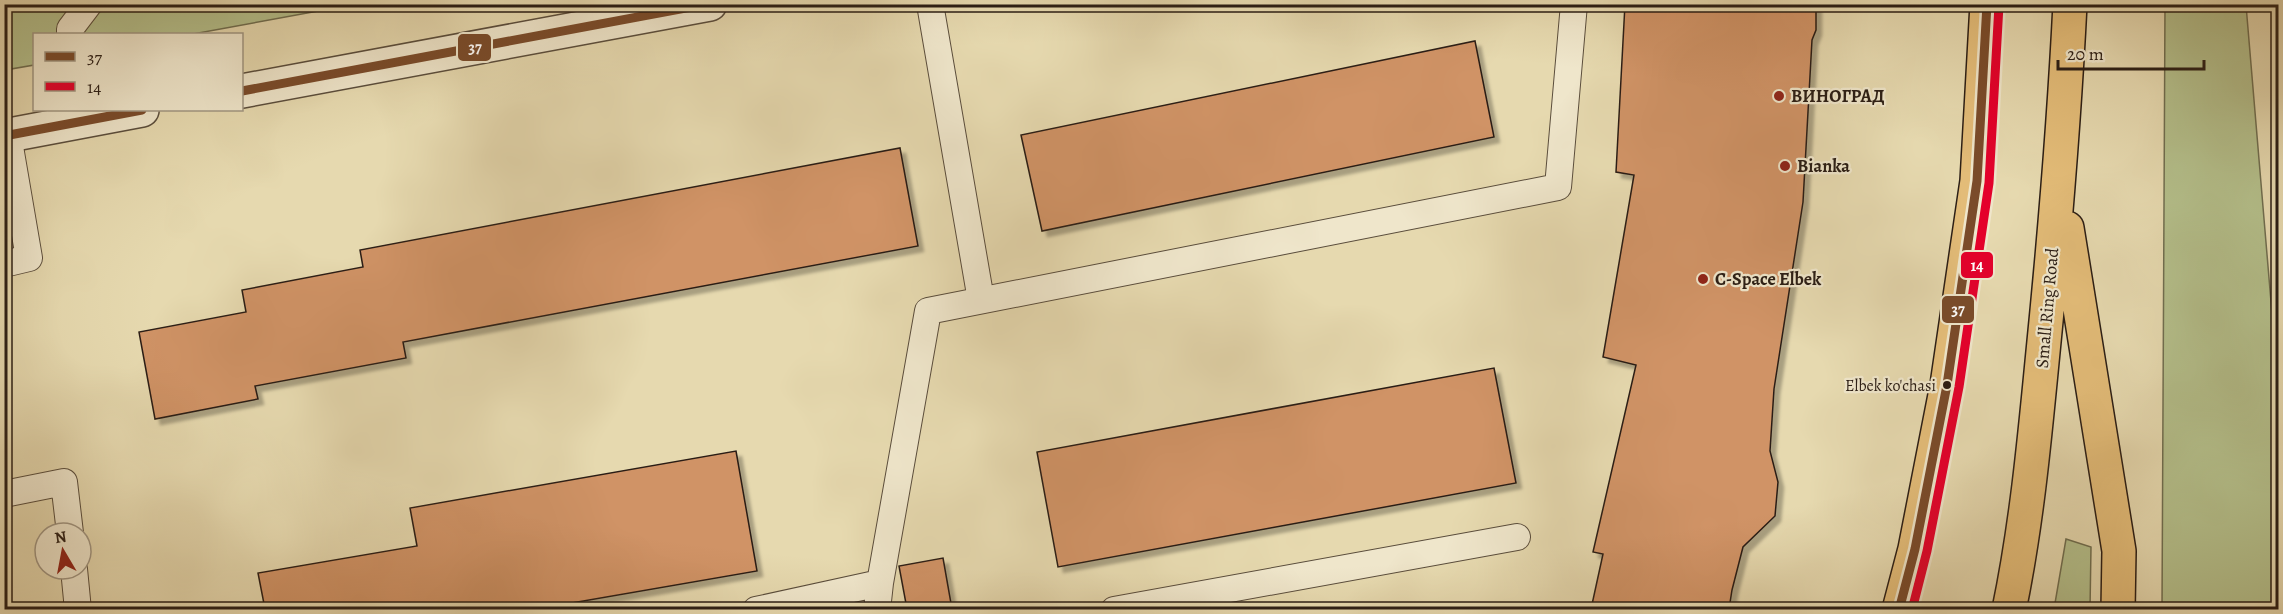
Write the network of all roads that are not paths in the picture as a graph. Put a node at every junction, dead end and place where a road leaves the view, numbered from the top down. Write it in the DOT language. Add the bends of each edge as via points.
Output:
graph roads {
  1 [pos="89,4"];
  2 [pos="710,4"];
  3 [pos="930,4"];
  4 [pos="1574,4"];
  5 [pos="1987,4"];
  6 [pos="2070,4"];
  7 [pos="70,33"];
  8 [pos="243,91"];
  9 [pos="129,111"];
  10 [pos="79,115"];
  11 [pos="6,136"];
  12 [pos="2059,176"];
  13 [pos="4,264"];
  14 [pos="981,300"];
  15 [pos="4,494"];
  16 [pos="69,521"];
  17 [pos="1517,537"];
  18 [pos="75,581"];
  19 [pos="880,584"];
  20 [pos="78,609"];
  21 [pos="756,609"];
  22 [pos="877,609"];
  23 [pos="1114,609"];
  24 [pos="1899,609"];
  25 [pos="2009,609"];
  26 [pos="2118,609"];
  1 -- 7 [label="lane"];
  2 -- 8 [label="street"];
  3 -- 14 [label="lane"];
  4 -- 14 [label="lane" via="1558,187"];
  5 -- 24 [label="highway" via="1977,182 1947,385 1915,549"];
  6 -- 12 [label="highway, Small Ring Road"];
  9 -- 10 [label="street"];
  10 -- 11 [label="street"];
  11 -- 13 [label="lane" via="29,258"];
  12 -- 25 [label="highway, Small Ring Road" via="2028,490"];
  12 -- 26 [label="highway" via="2119,551"];
  14 -- 19 [label="lane" via="928,311"];
  15 -- 16 [label="lane" via="64,482"];
  17 -- 23 [label="lane"];
  18 -- 20 [label="lane"];
  19 -- 21 [label="lane"];
  19 -- 22 [label="lane"];
}
